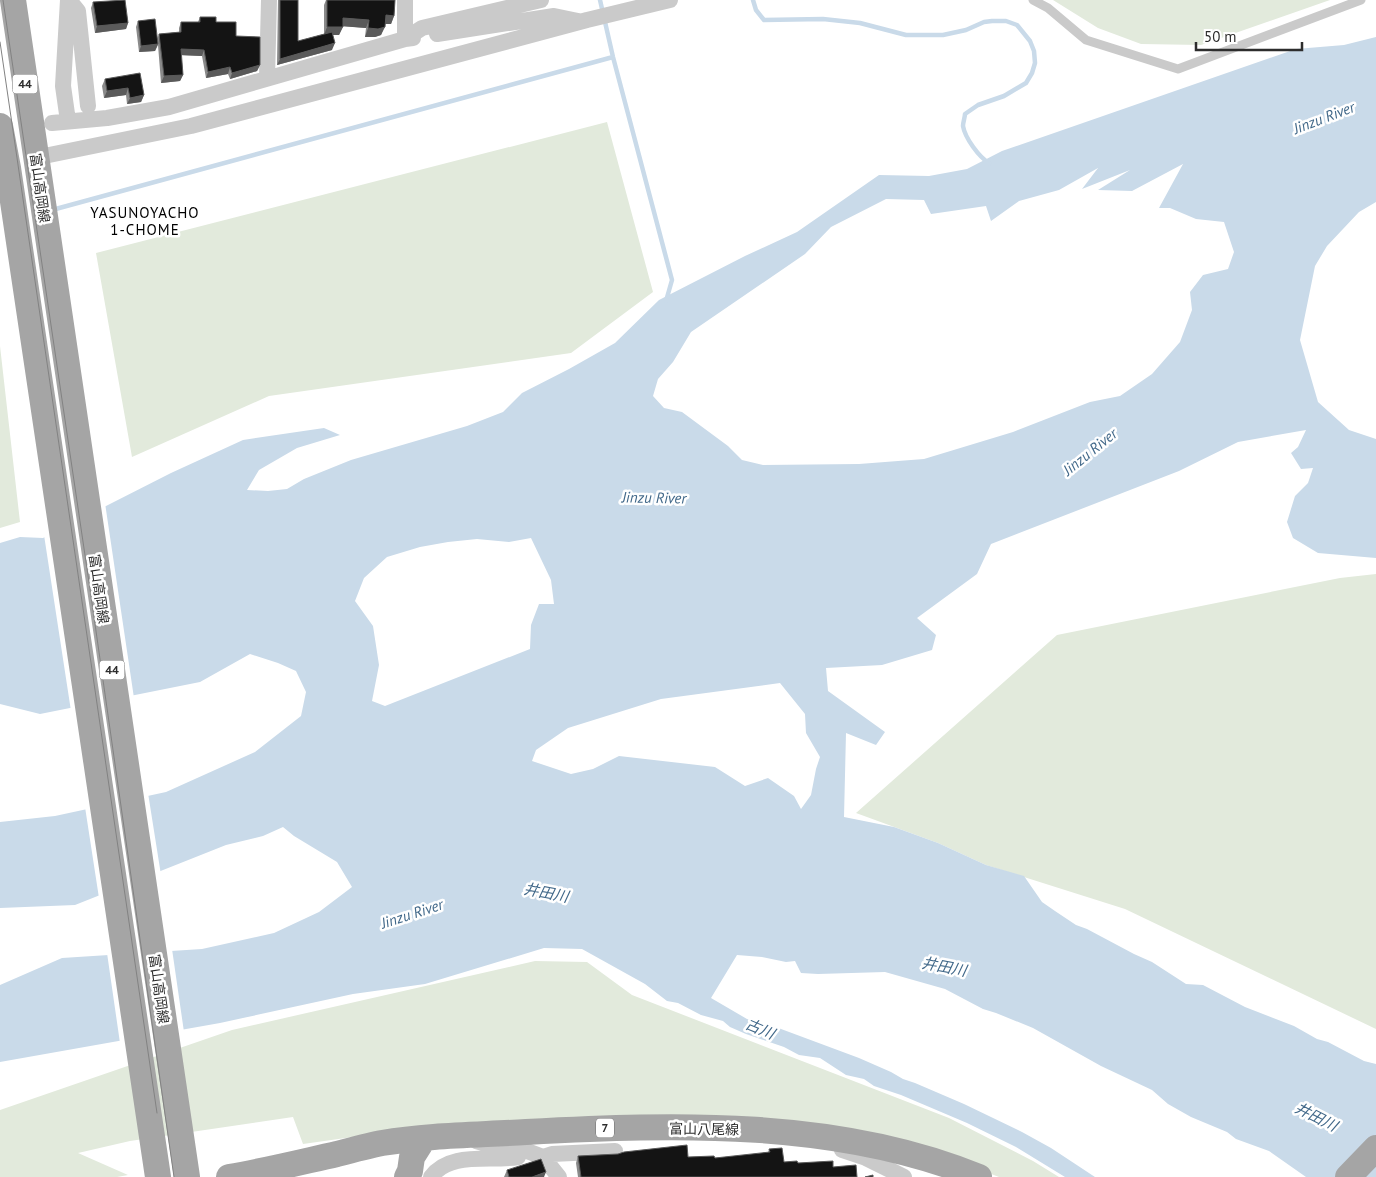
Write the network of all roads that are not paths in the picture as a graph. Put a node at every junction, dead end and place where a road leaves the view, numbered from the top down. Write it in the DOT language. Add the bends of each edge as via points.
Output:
graph roads {
  1 [pos="13,0"];
  2 [pos="68,0"];
  3 [pos="269,0"];
  4 [pos="404,0"];
  5 [pos="541,0"];
  6 [pos="670,0"];
  7 [pos="1033,0"];
  8 [pos="1361,0"];
  9 [pos="580,22"];
  10 [pos="405,39"];
  11 [pos="267,78"];
  12 [pos="88,106"];
  13 [pos="68,121"];
  14 [pos="52,123"];
  15 [pos="0,126"];
  16 [pos="43,162"];
  17 [pos="6,172"];
  18 [pos="813,1134"];
  19 [pos="458,1136"];
  20 [pos="424,1138"];
  21 [pos="1376,1148"];
  22 [pos="615,1150"];
  23 [pos="539,1155"];
  24 [pos="186,1174"];
  25 [pos="157,1175"];
  26 [pos="229,1177"];
  27 [pos="407,1177"];
  28 [pos="431,1177"];
  29 [pos="559,1177"];
  30 [pos="904,1177"];
  31 [pos="979,1177"];
  32 [pos="1348,1177"];
  1 -- 16 [label="main road, 富山高岡線 / 44"];
  2 -- 12 [label="street" via="78,11"];
  2 -- 13 [label="street" via="63,86"];
  3 -- 11 [label="street"];
  4 -- 10 [label="street"];
  5 -- 10 [label="street" via="422,28"];
  6 -- 9 [label="street"];
  7 -- 8 [label="lane" via="1048,8 1086,40 1178,69"];
  9 -- 10 [label="street" via="554,16"];
  9 -- 16 [label="street" via="191,126"];
  10 -- 11 [label="street"];
  11 -- 13 [label="street" via="169,108"];
  13 -- 14 [label="street"];
  15 -- 17 [label="main road, 富山高岡線 / 44"];
  16 -- 24 [label="main road, 富山高岡線 / 44"];
  17 -- 25 [label="main road, 富山高岡線 / 44"];
  18 -- 19 [label="main road, 富山八尾線 / 7" via="631,1127"];
  18 -- 30 [label="street" via="845,1152 866,1158"];
  18 -- 31 [label="main road, 富山八尾線 / 7" via="905,1153"];
  19 -- 20 [label="main road, 富山八尾線 / 7"];
  19 -- 23 [label="street"];
  20 -- 26 [label="main road, 富山八尾線 / 7" via="381,1143"];
  20 -- 27 [label="main road" via="412,1157"];
  21 -- 32 [label="main road"];
  22 -- 23 [label="street"];
  23 -- 28 [label="street" via="472,1159 442,1165"];
  23 -- 29 [label="street"];
}
